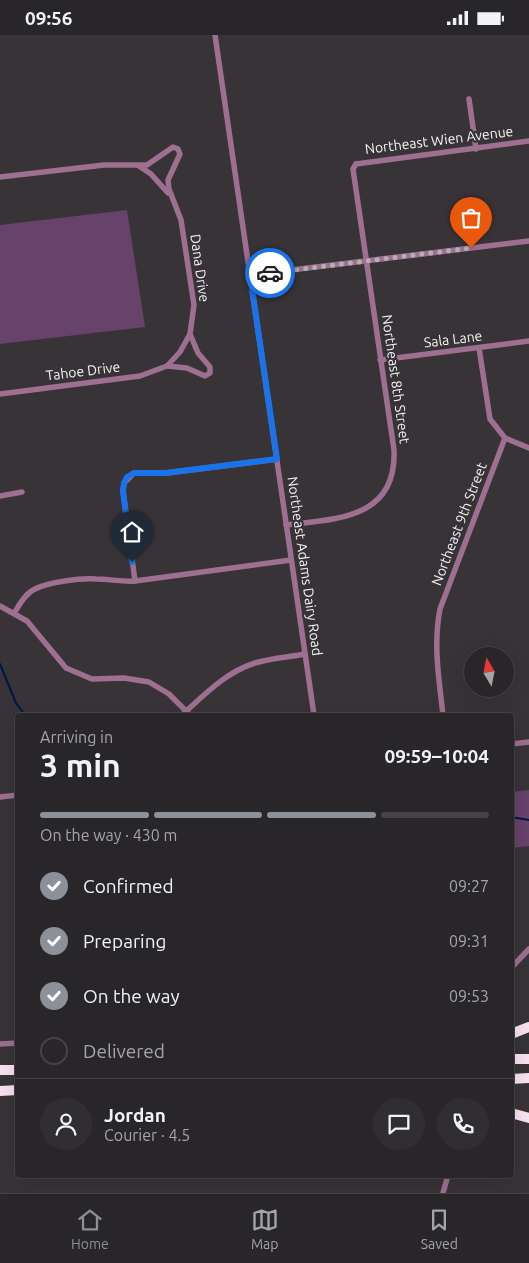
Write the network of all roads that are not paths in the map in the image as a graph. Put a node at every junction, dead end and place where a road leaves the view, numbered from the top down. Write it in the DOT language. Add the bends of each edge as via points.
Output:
graph roads {
  1 [pos="215,35"];
  2 [pos="469,99"];
  3 [pos="529,141"];
  4 [pos="476,149"];
  5 [pos="355,162"];
  6 [pos="137,165"];
  7 [pos="0,177"];
  8 [pos="172,199"];
  9 [pos="529,241"];
  10 [pos="366,261"];
  11 [pos="250,275"];
  12 [pos="190,334"];
  13 [pos="529,341"];
  14 [pos="479,348"];
  15 [pos="380,360"];
  16 [pos="167,366"];
  17 [pos="0,394"];
  18 [pos="505,438"];
  19 [pos="529,448"];
  20 [pos="277,459"];
  21 [pos="22,492"];
  22 [pos="0,496"];
  23 [pos="286,525"];
  24 [pos="291,560"];
  25 [pos="135,581"];
  26 [pos="0,606"];
  27 [pos="14,612"];
  28 [pos="305,654"];
  29 [pos="185,713"];
  30 [pos="187,713"];
  31 [pos="314,713"];
  32 [pos="443,713"];
  33 [pos="529,742"];
  34 [pos="514,744"];
  35 [pos="15,795"];
  36 [pos="0,797"];
  37 [pos="529,949"];
  38 [pos="514,965"];
  39 [pos="529,1027"];
  40 [pos="514,1033"];
  41 [pos="15,1043"];
  42 [pos="0,1044"];
  43 [pos="514,1059"];
  44 [pos="529,1059"];
  45 [pos="0,1070"];
  46 [pos="15,1070"];
  47 [pos="529,1078"];
  48 [pos="514,1079"];
  49 [pos="15,1090"];
  50 [pos="0,1091"];
  51 [pos="514,1114"];
  52 [pos="529,1118"];
  53 [pos="447,1178"];
  54 [pos="443,1193"];
  1 -- 11 [label="street, Northeast Adams Dairy Road"];
  2 -- 4 [label="street"];
  3 -- 4 [label="street, Northeast Wien Avenue"];
  4 -- 5 [label="street, Northeast Wien Avenue"];
  5 -- 10 [label="street, Northeast 8th Street" via="353,169"];
  6 -- 7 [label="street" via="104,165"];
  6 -- 8 [label="street, Dana Drive" via="157,179"];
  6 -- 8 [label="street, Dana Drive" via="155,161 174,147 180,154 168,180"];
  8 -- 12 [label="street, Dana Drive" via="181,220 192,294"];
  9 -- 10 [label="street"];
  10 -- 11 [label="street"];
  10 -- 15 [label="street, Northeast 8th Street"];
  11 -- 20 [label="street, Northeast Adams Dairy Road"];
  12 -- 16 [label="street"];
  12 -- 16 [label="street, Tahoe Drive" via="192,343 209,365 210,373 205,376 187,368"];
  13 -- 14 [label="street, Sala Lane"];
  14 -- 15 [label="street, Sala Lane"];
  14 -- 18 [label="street" via="489,414"];
  15 -- 23 [label="street, Northeast 8th Street" via="394,460 382,493 369,506 351,516"];
  16 -- 17 [label="street, Tahoe Drive" via="140,376"];
  18 -- 19 [label="street"];
  18 -- 32 [label="street, Northeast 9th Street" via="440,609 436,660"];
  20 -- 23 [label="street, Northeast Adams Dairy Road"];
  20 -- 25 [label="street" via="166,473 134,473 127,477 123,491"];
  21 -- 22 [label="street"];
  23 -- 24 [label="street, Northeast Adams Dairy Road"];
  24 -- 25 [label="street"];
  24 -- 28 [label="street, Northeast Adams Dairy Road"];
  25 -- 27 [label="street" via="95,579 48,585 34,589"];
  26 -- 27 [label="street"];
  27 -- 29 [label="street" via="27,621 66,668 92,679 124,678 149,682 169,694"];
  28 -- 30 [label="street" via="256,663 238,670 222,680"];
  28 -- 31 [label="street, Northeast Adams Dairy Road"];
  33 -- 34 [label="street"];
  35 -- 36 [label="street"];
  37 -- 38 [label="street"];
  39 -- 40 [label="highway"];
  41 -- 42 [label="street"];
  43 -- 44 [label="highway"];
  45 -- 46 [label="highway"];
  47 -- 48 [label="highway"];
  49 -- 50 [label="highway"];
  51 -- 52 [label="highway"];
  53 -- 54 [label="street"];
}
